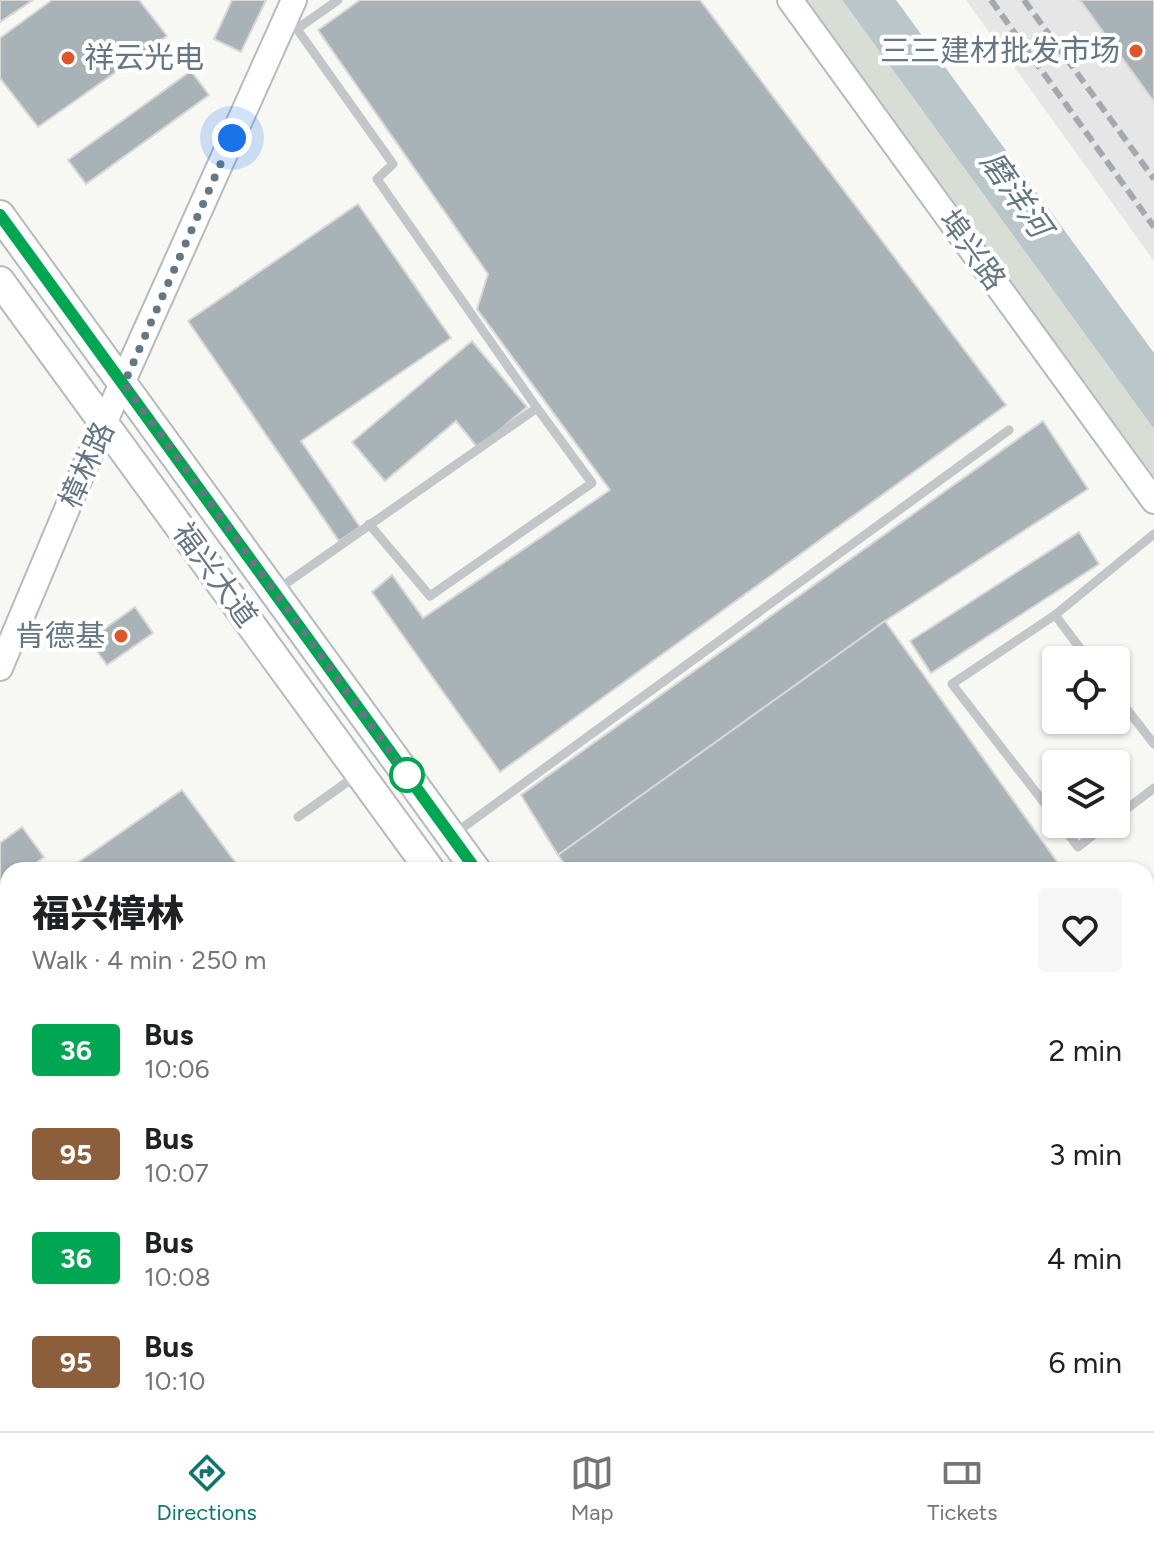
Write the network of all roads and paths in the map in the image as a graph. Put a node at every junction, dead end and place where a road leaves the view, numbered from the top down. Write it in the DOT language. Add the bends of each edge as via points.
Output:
graph roads {
  1 [pos="294,0"];
  2 [pos="338,0"];
  3 [pos="790,0"];
  4 [pos="0,215"];
  5 [pos="0,281"];
  6 [pos="124,384"];
  7 [pos="537,408"];
  8 [pos="105,423"];
  9 [pos="1009,430"];
  10 [pos="1154,501"];
  11 [pos="369,524"];
  12 [pos="1154,534"];
  13 [pos="275,591"];
  14 [pos="1055,615"];
  15 [pos="1078,646"];
  16 [pos="0,668"];
  17 [pos="1130,713"];
  18 [pos="1154,744"];
  19 [pos="360,773"];
  20 [pos="1154,788"];
  21 [pos="1042,800"];
  22 [pos="1130,806"];
  23 [pos="298,817"];
  24 [pos="451,836"];
  25 [pos="1071,838"];
  26 [pos="1089,838"];
  27 [pos="424,862"];
  28 [pos="470,862"];
  1 -- 6 [label="street, 樟林路"];
  2 -- 7 [label="lane" via="297,29 393,164 377,179"];
  3 -- 10 [label="street, 埠兴路"];
  4 -- 6 [label="main road, 福兴大道"];
  5 -- 8 [label="main road, 福兴大道"];
  6 -- 8 [label="street, 樟林路"];
  6 -- 13 [label="main road, 福兴大道"];
  7 -- 11 [label="lane"];
  7 -- 11 [label="lane" via="592,483 430,596"];
  8 -- 16 [label="street, 樟林路"];
  8 -- 19 [label="main road, 福兴大道"];
  9 -- 24 [label="lane"];
  11 -- 13 [label="lane"];
  12 -- 14 [label="lane"];
  13 -- 24 [label="main road, 福兴大道"];
  14 -- 15 [label="lane"];
  14 -- 21 [label="lane" via="952,684"];
  17 -- 18 [label="lane"];
  19 -- 23 [label="lane"];
  19 -- 27 [label="main road, 福兴大道"];
  20 -- 22 [label="lane"];
  24 -- 28 [label="main road, 福兴大道"];
  25 -- 26 [label="lane" via="1078,847"];
}
